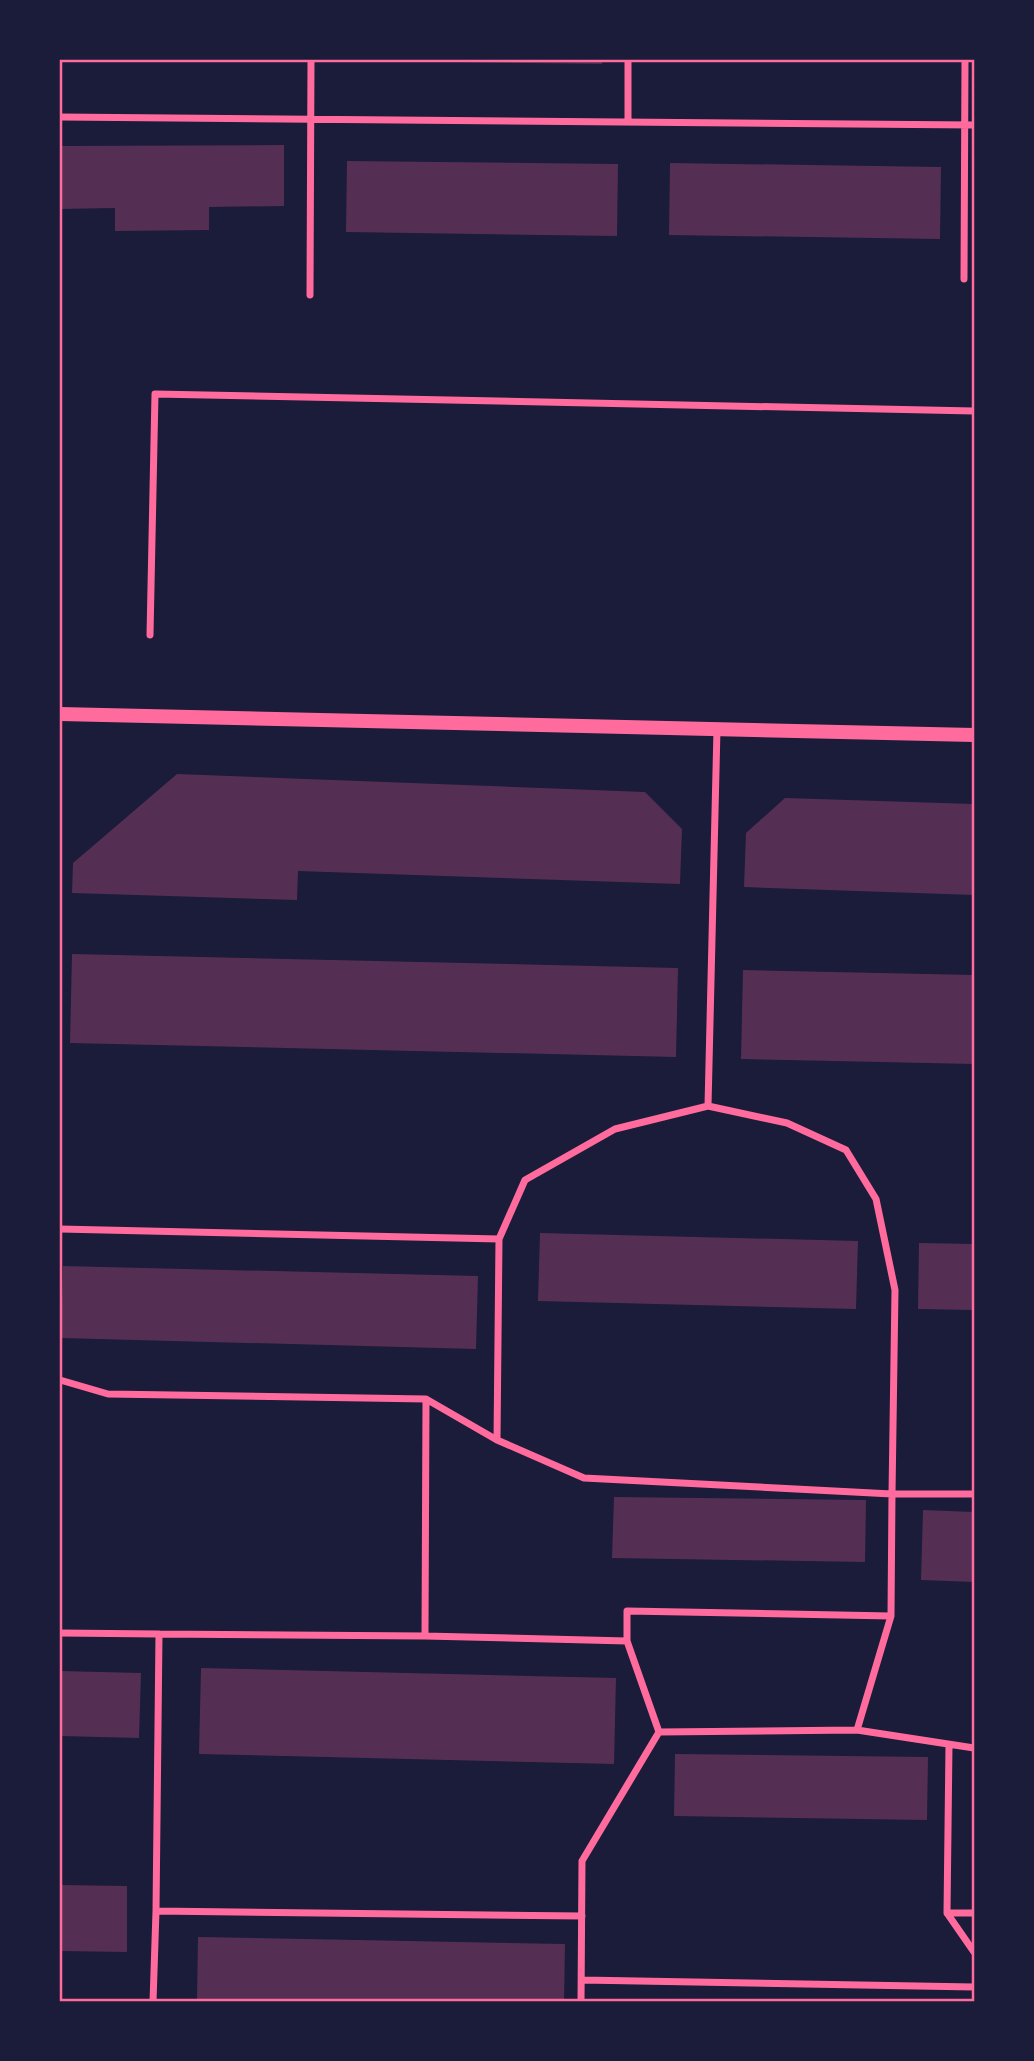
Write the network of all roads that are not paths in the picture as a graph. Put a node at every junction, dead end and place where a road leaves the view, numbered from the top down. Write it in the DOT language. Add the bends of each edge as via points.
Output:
graph roads {
  1 [pos="311,60"];
  2 [pos="628,60"];
  3 [pos="965,60"];
  4 [pos="60,117"];
  5 [pos="311,119"];
  6 [pos="628,122"];
  7 [pos="965,125"];
  8 [pos="975,125"];
  9 [pos="964,279"];
  10 [pos="310,295"];
  11 [pos="975,411"];
  12 [pos="150,635"];
  13 [pos="60,714"];
  14 [pos="717,729"];
  15 [pos="975,735"];
  16 [pos="708,1106"];
  17 [pos="60,1229"];
  18 [pos="499,1240"];
  19 [pos="60,1380"];
  20 [pos="426,1399"];
  21 [pos="497,1440"];
  22 [pos="892,1494"];
  23 [pos="975,1494"];
  24 [pos="891,1616"];
  25 [pos="60,1633"];
  26 [pos="159,1634"];
  27 [pos="425,1636"];
  28 [pos="627,1641"];
  29 [pos="857,1730"];
  30 [pos="659,1732"];
  31 [pos="949,1745"];
  32 [pos="975,1748"];
  33 [pos="156,1911"];
  34 [pos="947,1913"];
  35 [pos="975,1913"];
  36 [pos="582,1916"];
  37 [pos="975,1952"];
  38 [pos="582,1980"];
  39 [pos="975,1987"];
  40 [pos="153,2001"];
  41 [pos="581,2001"];
  1 -- 5 [label="street"];
  2 -- 6 [label="street"];
  3 -- 7 [label="street"];
  4 -- 5 [label="street"];
  5 -- 6 [label="street"];
  5 -- 10 [label="street"];
  6 -- 7 [label="street"];
  7 -- 8 [label="street"];
  7 -- 9 [label="street"];
  11 -- 12 [label="street" via="155,394"];
  13 -- 14 [label="main road"];
  14 -- 15 [label="main road"];
  14 -- 16 [label="street"];
  16 -- 18 [label="street" via="615,1129 525,1180"];
  16 -- 22 [label="street" via="787,1123 846,1150 876,1199 895,1290"];
  17 -- 18 [label="street"];
  18 -- 21 [label="street"];
  19 -- 20 [label="street" via="108,1394"];
  20 -- 21 [label="street"];
  20 -- 27 [label="street"];
  21 -- 22 [label="street" via="584,1478"];
  22 -- 23 [label="street"];
  22 -- 24 [label="street"];
  24 -- 28 [label="street" via="627,1611"];
  24 -- 29 [label="street"];
  25 -- 26 [label="street"];
  26 -- 27 [label="street"];
  26 -- 33 [label="street"];
  27 -- 28 [label="street"];
  28 -- 30 [label="street"];
  29 -- 30 [label="street"];
  29 -- 31 [label="street"];
  30 -- 36 [label="street" via="582,1861"];
  31 -- 32 [label="street"];
  31 -- 34 [label="street"];
  33 -- 36 [label="street"];
  33 -- 40 [label="street"];
  34 -- 35 [label="street"];
  34 -- 37 [label="street"];
  36 -- 38 [label="street"];
  38 -- 39 [label="street"];
  38 -- 41 [label="street"];
}
